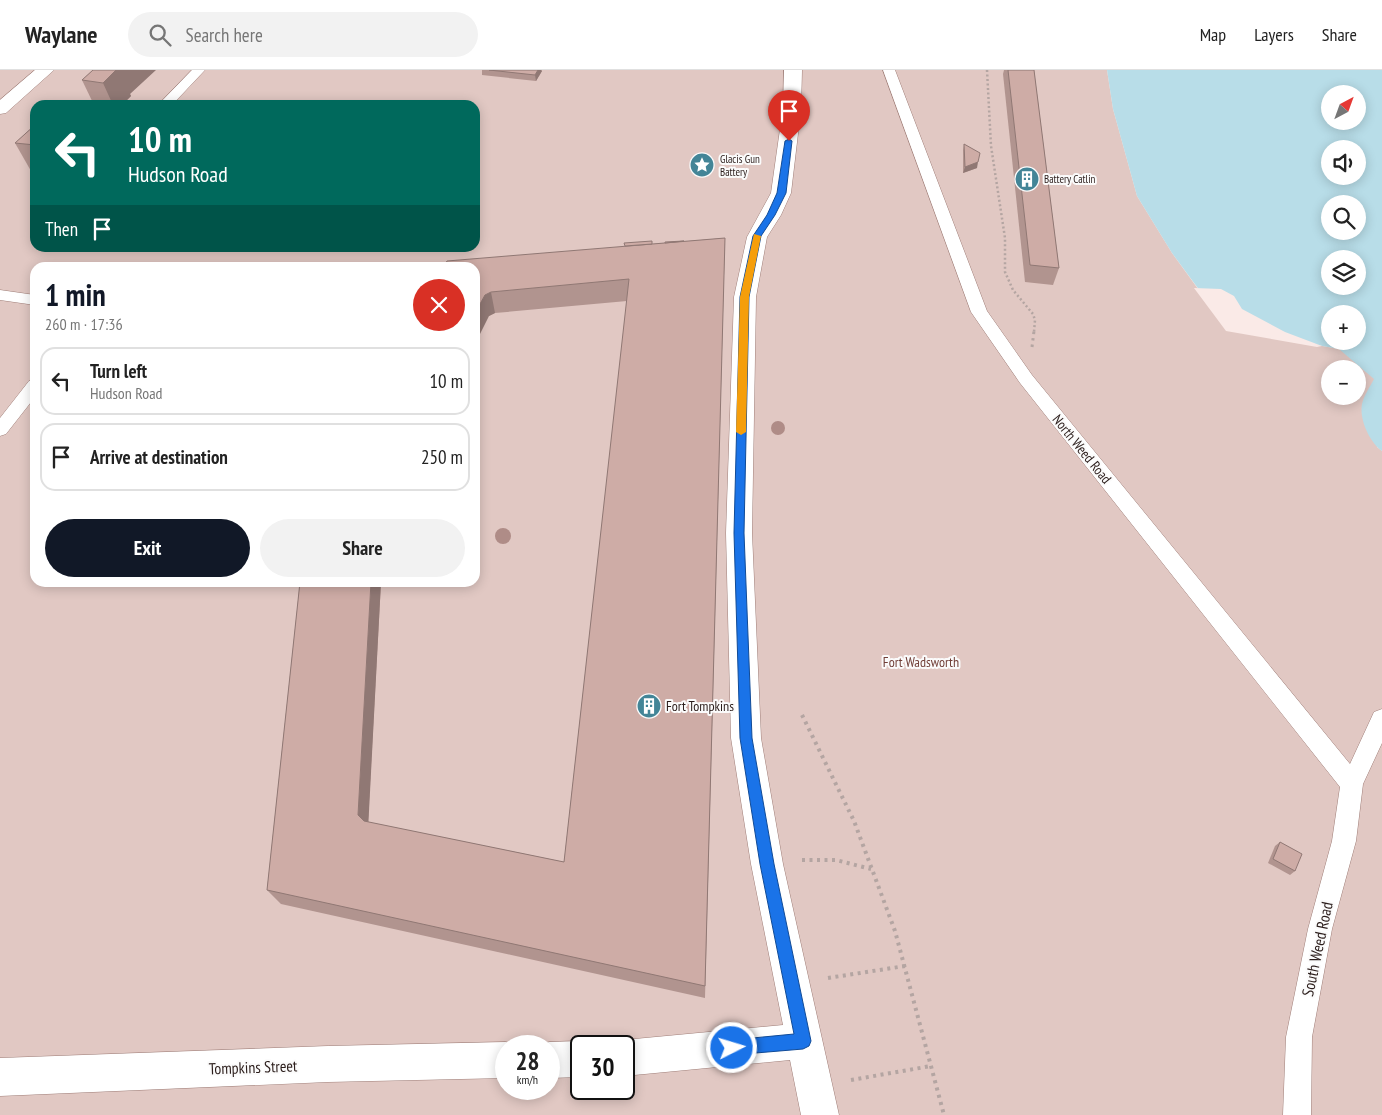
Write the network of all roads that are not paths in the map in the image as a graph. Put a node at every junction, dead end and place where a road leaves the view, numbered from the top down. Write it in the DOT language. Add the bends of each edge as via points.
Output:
graph roads {
  1 [pos="45,70"];
  2 [pos="199,70"];
  3 [pos="793,70"];
  4 [pos="888,70"];
  5 [pos="170,100"];
  6 [pos="0,109"];
  7 [pos="0,295"];
  8 [pos="30,299"];
  9 [pos="30,391"];
  10 [pos="0,430"];
  11 [pos="1382,719"];
  12 [pos="1352,784"];
  13 [pos="803,1041"];
  14 [pos="635,1057"];
  15 [pos="495,1060"];
  16 [pos="0,1077"];
  17 [pos="820,1115"];
  18 [pos="1297,1115"];
  1 -- 6 [label="street"];
  2 -- 5 [label="lane"];
  3 -- 13 [label="street" via="782,193 757,236 745,297 739,533 746,738 767,864"];
  4 -- 12 [label="lane, North Weed Road" via="979,312 1026,379"];
  7 -- 8 [label="lane"];
  9 -- 10 [label="lane"];
  11 -- 12 [label="lane, South Weed Road"];
  12 -- 18 [label="lane, South Weed Road" via="1344,841 1320,929 1299,1037"];
  13 -- 14 [label="street"];
  13 -- 17 [label="street"];
  15 -- 16 [label="street, Tompkins Street"];
}
